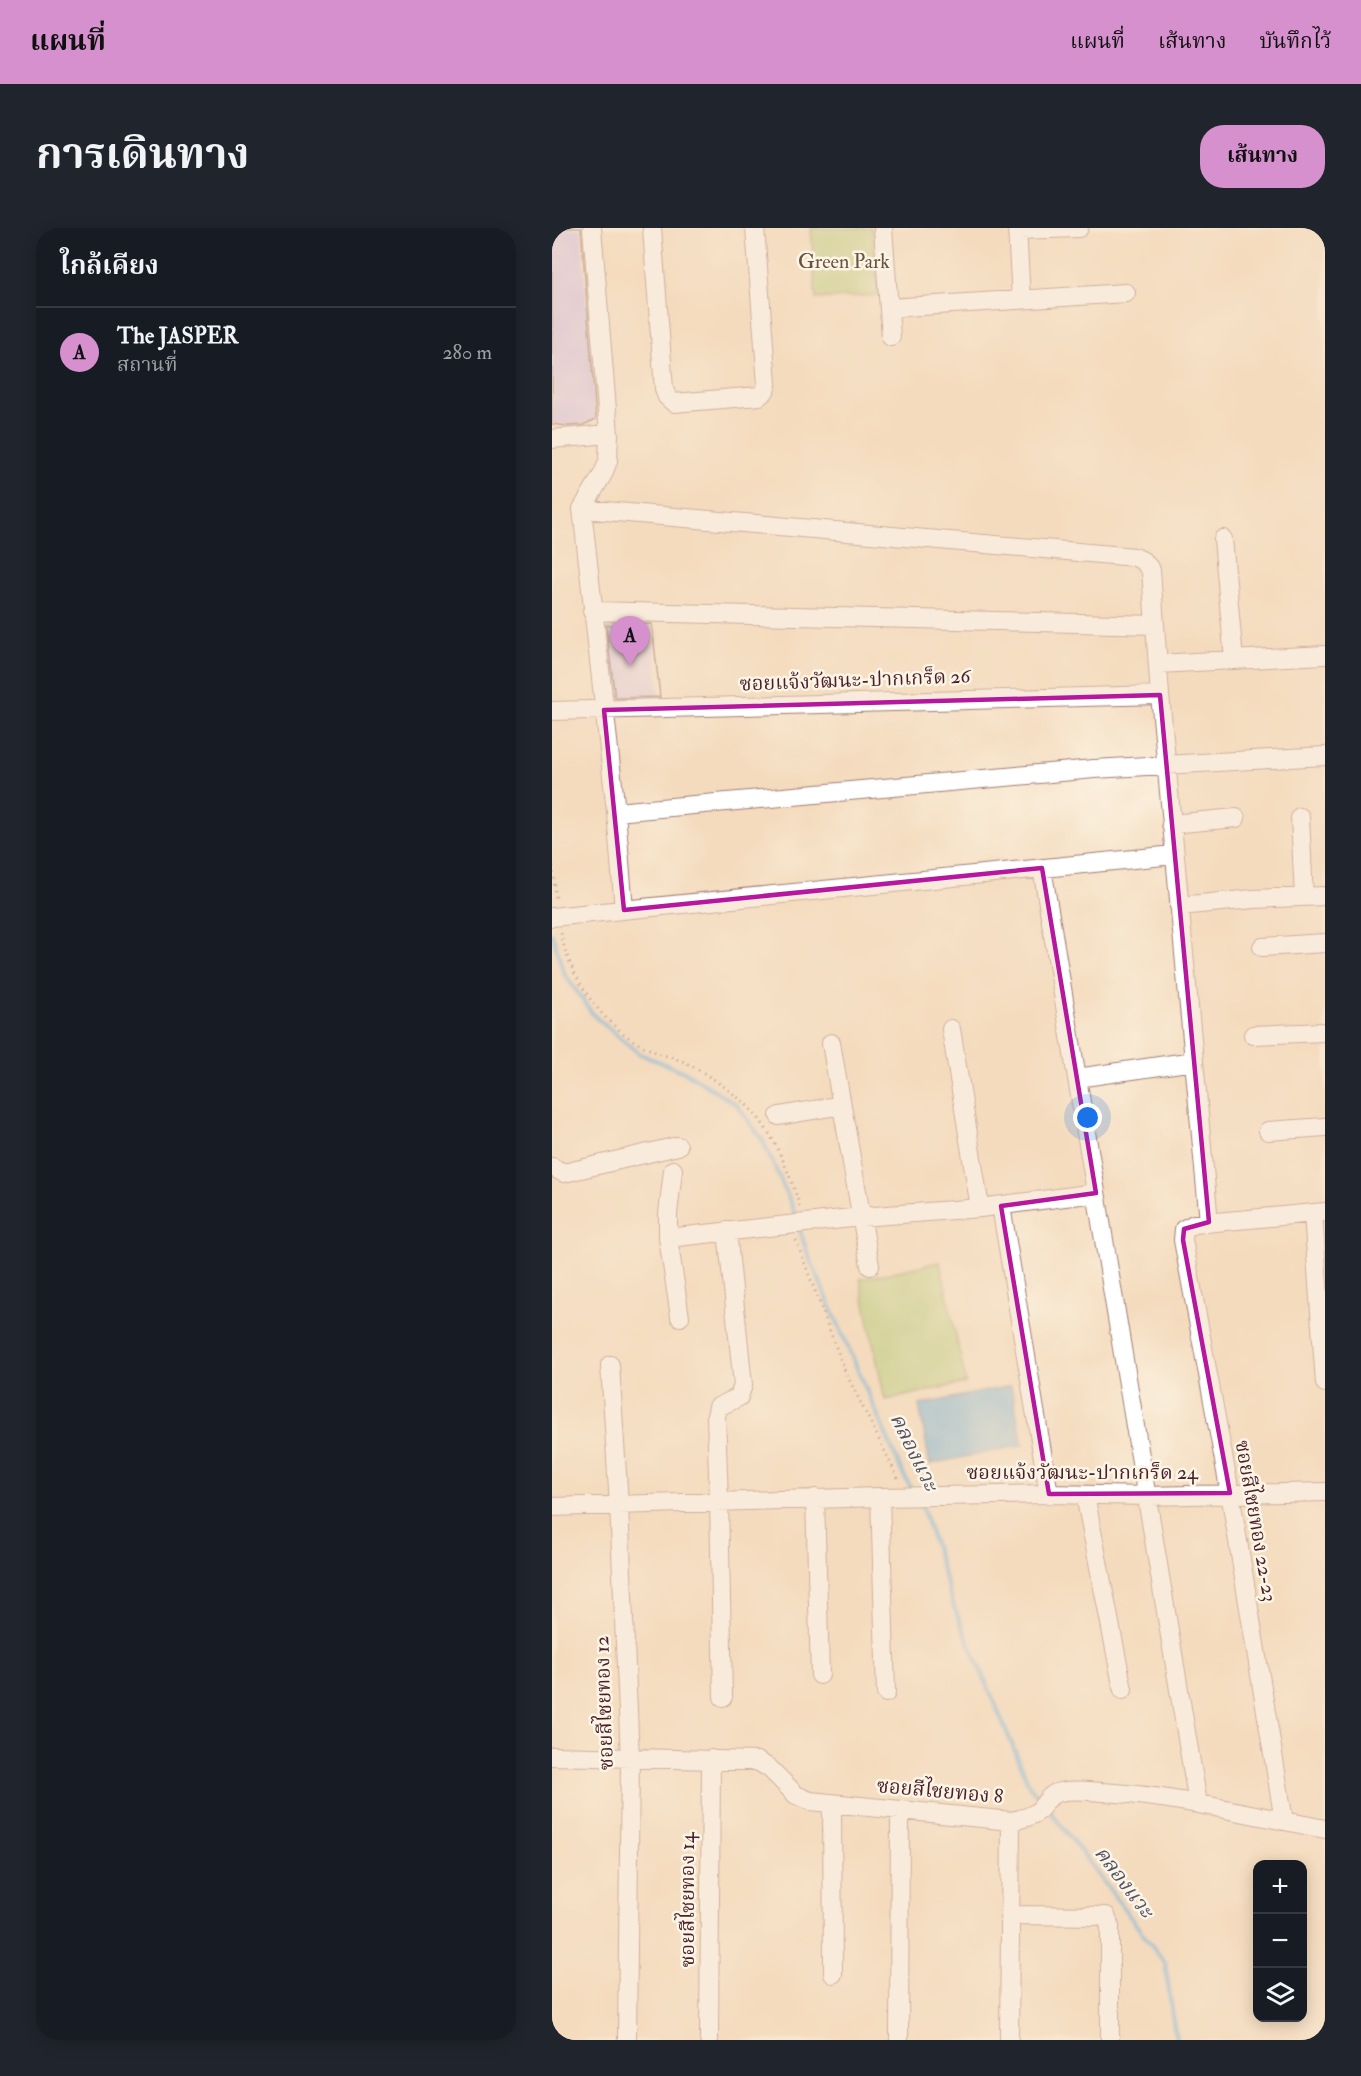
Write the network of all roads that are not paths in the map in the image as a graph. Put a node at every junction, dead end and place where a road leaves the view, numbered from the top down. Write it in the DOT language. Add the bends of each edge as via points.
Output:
graph roads {
  1 [pos="592,228"];
  2 [pos="652,228"];
  3 [pos="755,228"];
  4 [pos="883,228"];
  5 [pos="1079,228"];
  6 [pos="1017,229"];
  7 [pos="1126,293"];
  8 [pos="1021,300"];
  9 [pos="889,308"];
  10 [pos="891,337"];
  11 [pos="609,435"];
  12 [pos="552,438"];
  13 [pos="582,509"];
  14 [pos="1223,539"];
  15 [pos="592,611"];
  16 [pos="1155,625"];
  17 [pos="1325,655"];
  18 [pos="1234,660"];
  19 [pos="1158,664"];
  20 [pos="1160,695"];
  21 [pos="603,710"];
  22 [pos="552,711"];
  23 [pos="1325,756"];
  24 [pos="1166,766"];
  25 [pos="616,812"];
  26 [pos="1300,817"];
  27 [pos="1236,818"];
  28 [pos="1171,824"];
  29 [pos="1174,855"];
  30 [pos="1042,868"];
  31 [pos="1325,896"];
  32 [pos="1304,897"];
  33 [pos="1179,906"];
  34 [pos="624,910"];
  35 [pos="555,916"];
  36 [pos="1325,943"];
  37 [pos="1262,947"];
  38 [pos="951,1029"];
  39 [pos="1325,1032"];
  40 [pos="1253,1035"];
  41 [pos="831,1043"];
  42 [pos="1194,1061"];
  43 [pos="1077,1078"];
  44 [pos="842,1105"];
  45 [pos="779,1116"];
  46 [pos="1325,1127"];
  47 [pos="1268,1131"];
  48 [pos="678,1146"];
  49 [pos="552,1167"];
  50 [pos="673,1170"];
  51 [pos="1096,1193"];
  52 [pos="1001,1206"];
  53 [pos="980,1208"];
  54 [pos="1319,1213"];
  55 [pos="861,1217"];
  56 [pos="1209,1222"];
  57 [pos="727,1231"];
  58 [pos="668,1238"];
  59 [pos="870,1266"];
  60 [pos="680,1317"];
  61 [pos="610,1365"];
  62 [pos="1325,1383"];
  63 [pos="1325,1492"];
  64 [pos="1230,1493"];
  65 [pos="1049,1494"];
  66 [pos="1085,1495"];
  67 [pos="1147,1496"];
  68 [pos="880,1497"];
  69 [pos="815,1498"];
  70 [pos="720,1501"];
  71 [pos="619,1505"];
  72 [pos="552,1507"];
  73 [pos="820,1675"];
  74 [pos="1123,1690"];
  75 [pos="886,1693"];
  76 [pos="723,1697"];
  77 [pos="552,1756"];
  78 [pos="630,1758"];
  79 [pos="711,1759"];
  80 [pos="832,1804"];
  81 [pos="1198,1804"];
  82 [pos="900,1810"];
  83 [pos="1011,1821"];
  84 [pos="1284,1821"];
  85 [pos="1325,1829"];
  86 [pos="1010,1916"];
  87 [pos="833,1974"];
  88 [pos="627,2040"];
  89 [pos="709,2040"];
  90 [pos="899,2040"];
  91 [pos="1009,2040"];
  92 [pos="1110,2040"];
  1 -- 11 [label="street"];
  2 -- 3 [label="street" via="664,389 674,403 759,396 765,391"];
  4 -- 9 [label="street"];
  5 -- 6 [label="street"];
  6 -- 8 [label="street"];
  7 -- 8 [label="street"];
  8 -- 9 [label="street"];
  9 -- 10 [label="street"];
  11 -- 12 [label="street"];
  11 -- 13 [label="street" via="606,468"];
  13 -- 15 [label="street"];
  13 -- 16 [label="street" via="1135,557 1151,570"];
  14 -- 18 [label="street"];
  15 -- 16 [label="street"];
  15 -- 21 [label="street"];
  16 -- 19 [label="street"];
  17 -- 18 [label="street"];
  18 -- 19 [label="street"];
  19 -- 20 [label="street"];
  20 -- 21 [label="street, ซอยแจ้งวัฒนะ-ปากเกร็ด 26"];
  20 -- 24 [label="street"];
  21 -- 22 [label="street, ซอยแจ้งวัฒนะ-ปากเกร็ด 26"];
  21 -- 25 [label="street"];
  23 -- 24 [label="street"];
  24 -- 25 [label="street" via="1094,769"];
  24 -- 28 [label="street"];
  25 -- 34 [label="street"];
  26 -- 32 [label="street"];
  27 -- 28 [label="street"];
  28 -- 29 [label="street"];
  29 -- 30 [label="street"];
  29 -- 33 [label="street"];
  30 -- 34 [label="street"];
  30 -- 43 [label="street"];
  31 -- 32 [label="street"];
  32 -- 33 [label="street"];
  33 -- 42 [label="street"];
  34 -- 35 [label="street"];
  36 -- 37 [label="street"];
  38 -- 53 [label="street"];
  39 -- 40 [label="street"];
  41 -- 44 [label="street"];
  42 -- 43 [label="street"];
  42 -- 56 [label="street"];
  43 -- 51 [label="street"];
  44 -- 45 [label="street"];
  44 -- 55 [label="street"];
  46 -- 47 [label="street"];
  48 -- 49 [label="street" via="564,1173"];
  50 -- 58 [label="street"];
  51 -- 52 [label="street"];
  51 -- 67 [label="street"];
  52 -- 53 [label="street"];
  52 -- 65 [label="street"];
  53 -- 55 [label="street"];
  54 -- 56 [label="street"];
  54 -- 62 [label="street"];
  55 -- 57 [label="street"];
  55 -- 59 [label="street"];
  56 -- 64 [label="street, ซอยสีไชยทอง 22-23" via="1184,1229 1183,1240"];
  57 -- 58 [label="street"];
  57 -- 70 [label="street" via="742,1385 739,1397 718,1407 716,1416"];
  58 -- 60 [label="street"];
  61 -- 71 [label="street, ซอยสีไชยทอง 12"];
  63 -- 64 [label="street, ซอยแจ้งวัฒนะ-ปากเกร็ด 24"];
  64 -- 67 [label="street, ซอยแจ้งวัฒนะ-ปากเกร็ด 24"];
  64 -- 84 [label="street, ซอยสีไชยทอง 22-23"];
  65 -- 66 [label="street, ซอยแจ้งวัฒนะ-ปากเกร็ด 24"];
  65 -- 68 [label="street, ซอยแจ้งวัฒนะ-ปากเกร็ด 24"];
  66 -- 67 [label="street, ซอยแจ้งวัฒนะ-ปากเกร็ด 24"];
  66 -- 74 [label="street"];
  67 -- 81 [label="street"];
  68 -- 69 [label="street, ซอยแจ้งวัฒนะ-ปากเกร็ด 24"];
  68 -- 75 [label="street"];
  69 -- 70 [label="street, ซอยแจ้งวัฒนะ-ปากเกร็ด 24"];
  69 -- 73 [label="street"];
  70 -- 71 [label="street, ซอยแจ้งวัฒนะ-ปากเกร็ด 24"];
  70 -- 76 [label="street"];
  71 -- 72 [label="street, ซอยแจ้งวัฒนะ-ปากเกร็ด 24"];
  71 -- 78 [label="street, ซอยสีไชยทอง 12"];
  77 -- 78 [label="street, ซอยสีไชยทอง 8"];
  78 -- 79 [label="street, ซอยสีไชยทอง 8"];
  78 -- 88 [label="street, ซอยสีไชยทอง 12"];
  79 -- 80 [label="street, ซอยสีไชยทอง 8" via="757,1761 796,1795"];
  79 -- 89 [label="street, ซอยสีไชยทอง 14"];
  80 -- 82 [label="street, ซอยสีไชยทอง 8"];
  80 -- 87 [label="street"];
  81 -- 83 [label="street, ซอยสีไชยทอง 8" via="1122,1793 1059,1792 1026,1818"];
  81 -- 84 [label="street, ซอยสีไชยทอง 8"];
  82 -- 83 [label="street, ซอยสีไชยทอง 8"];
  82 -- 90 [label="street"];
  83 -- 86 [label="street"];
  84 -- 85 [label="street, ซอยสีไชยทอง 8"];
  86 -- 91 [label="street"];
  86 -- 92 [label="street" via="1106,1916 1110,1927"];
}
